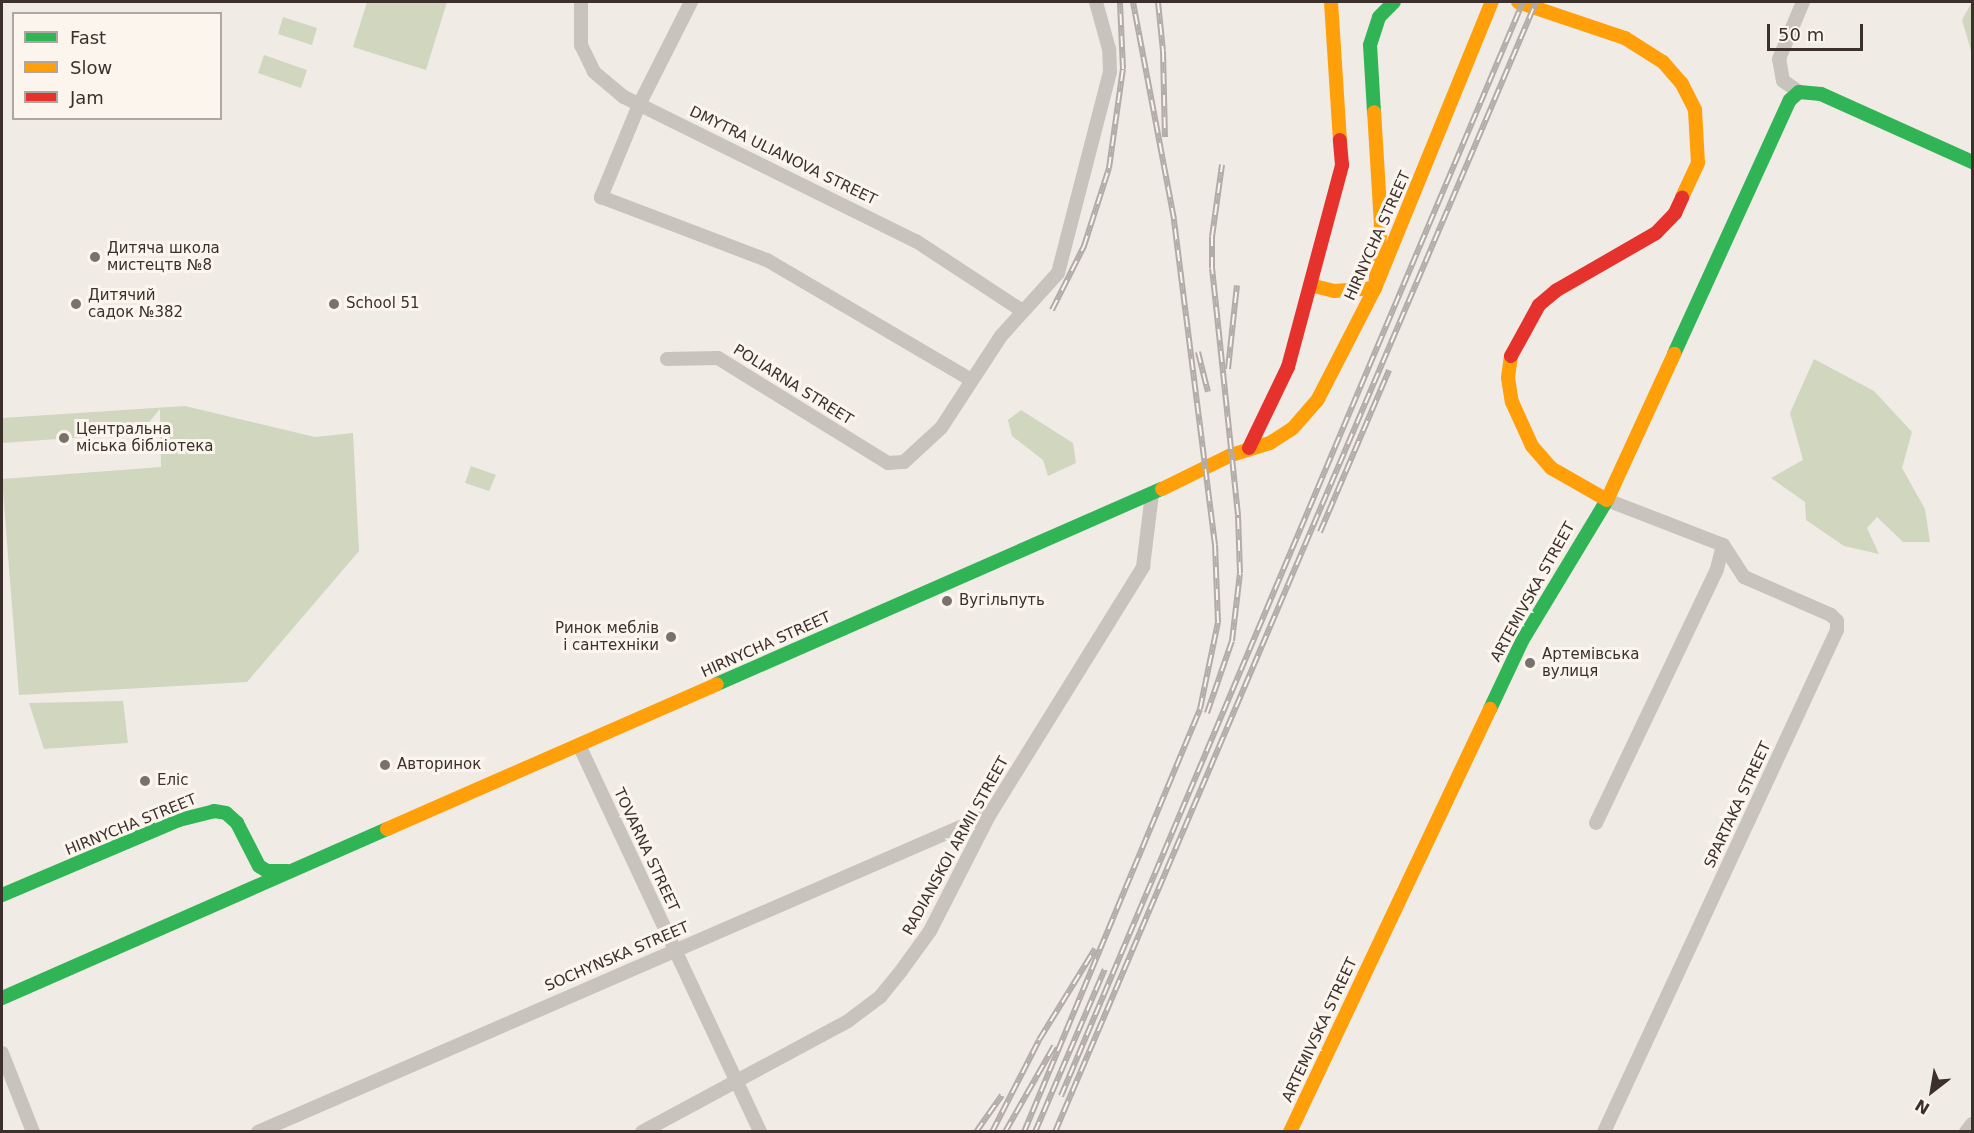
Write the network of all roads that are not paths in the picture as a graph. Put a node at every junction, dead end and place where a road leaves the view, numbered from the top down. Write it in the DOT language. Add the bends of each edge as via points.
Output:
graph roads {
  1 [pos="580,2"];
  2 [pos="692,2"];
  3 [pos="1096,2"];
  4 [pos="1331,2"];
  5 [pos="1394,2"];
  6 [pos="1492,2"];
  7 [pos="1518,2"];
  8 [pos="1803,2"];
  9 [pos="1799,92"];
  10 [pos="639,105"];
  11 [pos="1971,156"];
  12 [pos="1310,285"];
  13 [pos="1376,288"];
  14 [pos="1021,310"];
  15 [pos="667,359"];
  16 [pos="970,379"];
  17 [pos="1249,448"];
  18 [pos="1152,494"];
  19 [pos="1607,500"];
  20 [pos="1723,545"];
  21 [pos="579,745"];
  22 [pos="990,814"];
  23 [pos="1596,823"];
  24 [pos="251,856"];
  25 [pos="294,870"];
  26 [pos="2,895"];
  27 [pos="235,896"];
  28 [pos="675,951"];
  29 [pos="2,998"];
  30 [pos="2,1053"];
  31 [pos="737,1083"];
  32 [pos="1972,1124"];
  33 [pos="33,1131"];
  34 [pos="258,1131"];
  35 [pos="642,1131"];
  36 [pos="760,1131"];
  37 [pos="1290,1131"];
  38 [pos="1604,1131"];
  39 [pos="1966,1131"];
  1 -- 10 [label="street, DMYTRA ULIANOVA STREET" via="578,35 594,72"];
  2 -- 10 [label="street"];
  3 -- 14 [label="street" via="1109,49 1110,72 1058,273 1044,292"];
  4 -- 12 [label="main road" via="1342,165"];
  5 -- 13 [label="main road" via="1379,17 1370,45 1381,225"];
  6 -- 13 [label="main road, HIRNYCHA STREET"];
  7 -- 19 [label="main road" via="1625,38 1663,62 1682,84 1695,110 1698,163 1675,213 1656,233 1557,290 1539,305 1511,355 1508,378 1514,410 1532,446 1551,468"];
  8 -- 9 [label="street" via="1779,59 1784,81"];
  9 -- 11 [label="main road" via="1821,94"];
  9 -- 19 [label="main road, ARTEMIVSKA STREET" via="1781,114"];
  10 -- 14 [label="street, DMYTRA ULIANOVA STREET" via="916,241"];
  10 -- 16 [label="street" via="601,197 767,260"];
  12 -- 13 [label="main road" via="1334,291"];
  12 -- 17 [label="main road" via="1288,367"];
  13 -- 17 [label="main road, HIRNYCHA STREET" via="1318,399 1293,428 1269,443"];
  14 -- 16 [label="street"];
  15 -- 16 [label="street, POLIARNA STREET" via="718,358 896,465 941,428"];
  17 -- 18 [label="main road, HIRNYCHA STREET"];
  18 -- 21 [label="main road, HIRNYCHA STREET"];
  18 -- 22 [label="street, RADIANSKOI ARMII STREET" via="1143,567"];
  19 -- 20 [label="street"];
  19 -- 37 [label="main road, ARTEMIVSKA STREET" via="1522,642"];
  20 -- 23 [label="street" via="1716,569"];
  20 -- 38 [label="street, SPARTAKA STREET" via="1744,578 1831,615 1837,621 1837,630"];
  21 -- 25 [label="main road, HIRNYCHA STREET"];
  21 -- 28 [label="street, TOVARNA STREET"];
  22 -- 28 [label="street, SOCHYNSKA STREET"];
  22 -- 31 [label="street, RADIANSKOI ARMII STREET" via="930,930 880,997 848,1021"];
  24 -- 25 [label="main road, HIRNYCHA STREET" via="267,871"];
  24 -- 26 [label="main road, HIRNYCHA STREET" via="232,818 226,813 204,812"];
  24 -- 27 [label="main road" via="248,880"];
  25 -- 27 [label="main road, HIRNYCHA STREET"];
  27 -- 29 [label="main road, HIRNYCHA STREET"];
  28 -- 31 [label="street, TOVARNA STREET"];
  28 -- 34 [label="street, SOCHYNSKA STREET"];
  30 -- 33 [label="street"];
  31 -- 35 [label="street, RADIANSKOI ARMII STREET"];
  31 -- 36 [label="street, TOVARNA STREET"];
  32 -- 39 [label="street"];
}
